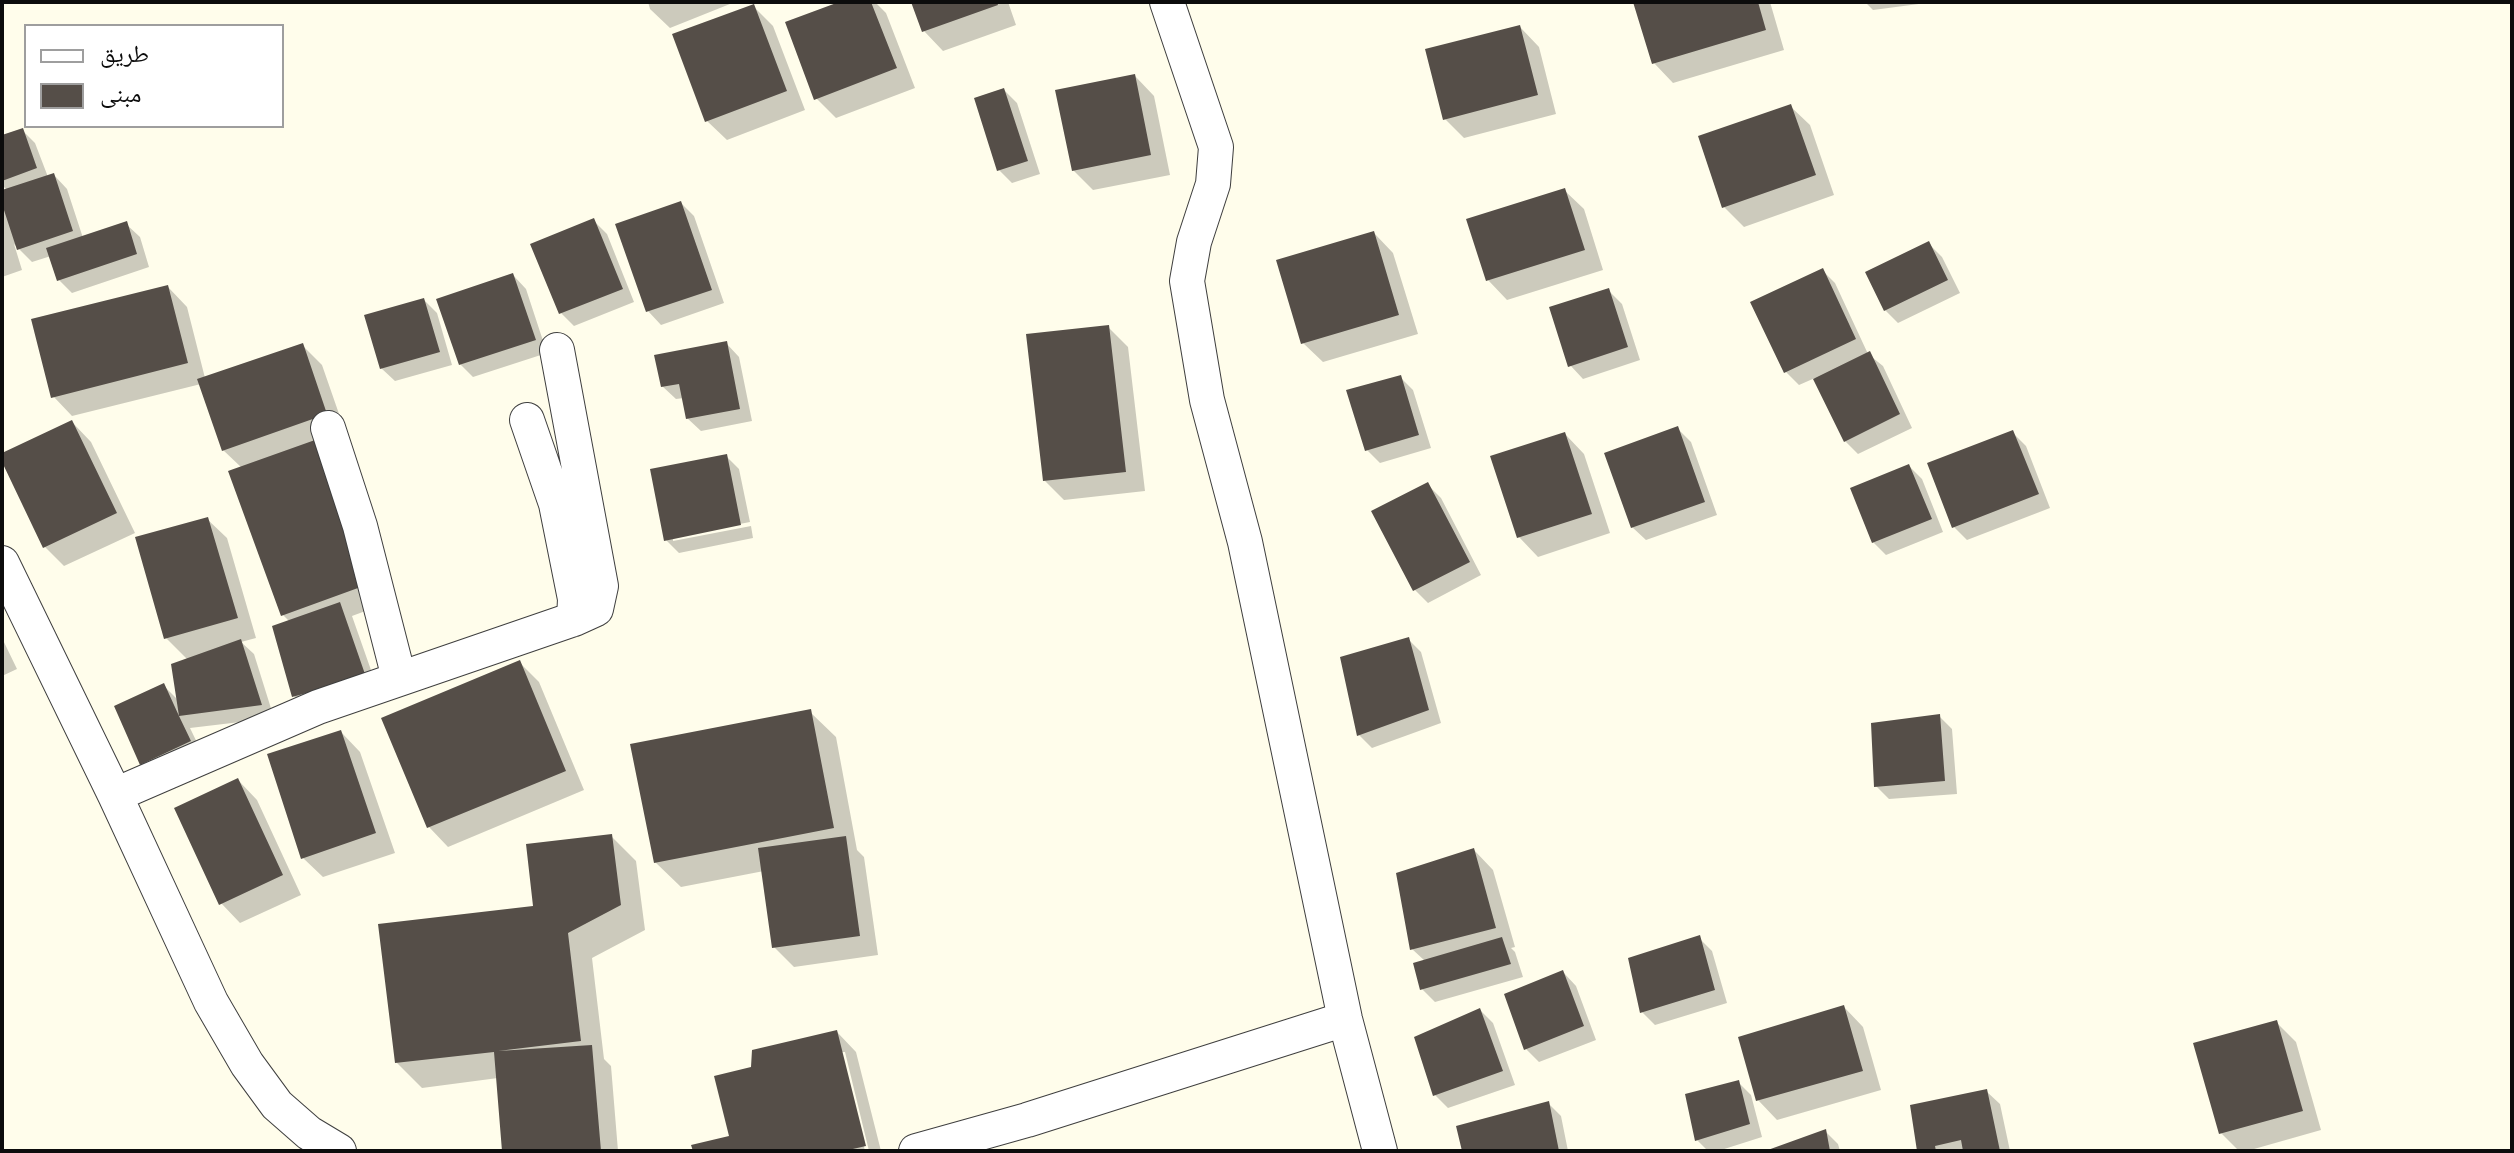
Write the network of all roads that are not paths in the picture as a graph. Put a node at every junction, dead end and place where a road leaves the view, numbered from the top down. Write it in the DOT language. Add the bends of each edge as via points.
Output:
graph roads {
  1 [pos="1167,2"];
  2 [pos="557,350"];
  3 [pos="527,420"];
  4 [pos="328,428"];
  5 [pos="2,563"];
  6 [pos="574,619"];
  7 [pos="399,678"];
  8 [pos="115,795"];
  9 [pos="1345,1019"];
  10 [pos="339,1151"];
  11 [pos="916,1151"];
  12 [pos="1380,1151"];
  1 -- 9 [label="street" via="1216,147 1213,184 1187,281 1207,400 1245,542"];
  2 -- 6 [label="street" via="601,586 596,609"];
  3 -- 6 [label="street" via="556,504 575,599"];
  4 -- 7 [label="street" via="360,526"];
  5 -- 8 [label="street"];
  6 -- 7 [label="street"];
  7 -- 8 [label="street" via="262,729"];
  8 -- 10 [label="street" via="211,1002 247,1064 277,1105"];
  9 -- 11 [label="street"];
  9 -- 12 [label="street"];
}
